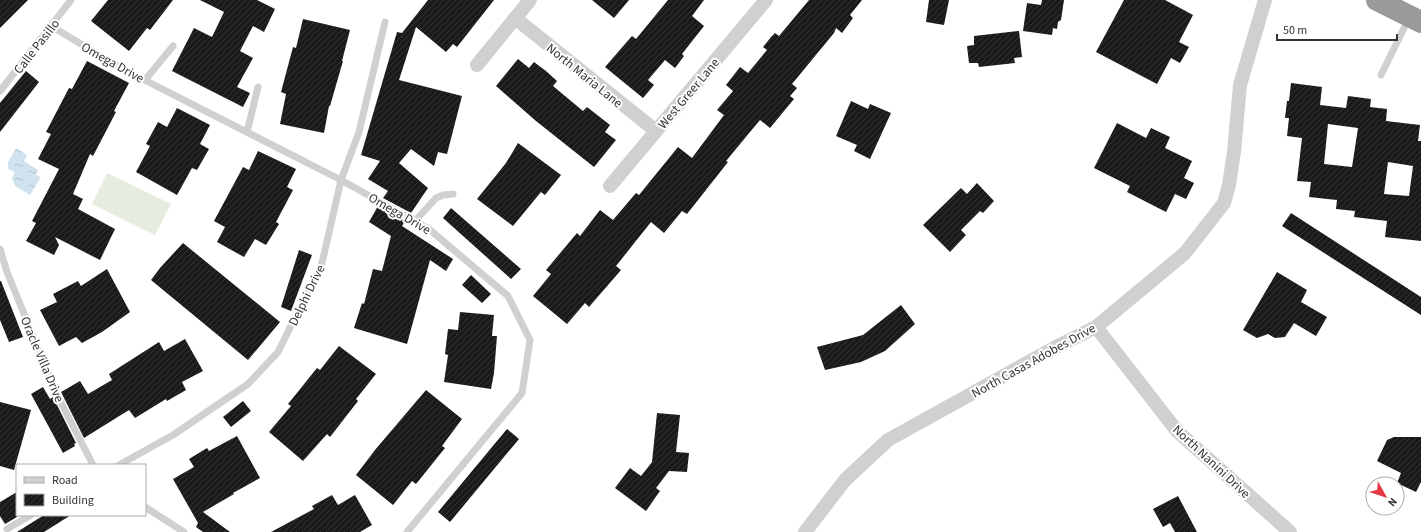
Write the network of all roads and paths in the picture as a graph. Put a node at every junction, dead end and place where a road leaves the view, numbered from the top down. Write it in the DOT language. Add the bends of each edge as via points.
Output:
graph roads {
  1 [pos="71,0"];
  2 [pos="530,0"];
  3 [pos="766,0"];
  4 [pos="1265,0"];
  5 [pos="1377,0"];
  6 [pos="515,18"];
  7 [pos="1416,19"];
  8 [pos="385,22"];
  9 [pos="51,26"];
  10 [pos="173,46"];
  11 [pos="477,65"];
  12 [pos="1381,75"];
  13 [pos="145,80"];
  14 [pos="258,87"];
  15 [pos="0,91"];
  16 [pos="247,132"];
  17 [pos="656,132"];
  18 [pos="341,180"];
  19 [pos="610,186"];
  20 [pos="453,194"];
  21 [pos="415,221"];
  22 [pos="0,249"];
  23 [pos="1096,327"];
  24 [pos="92,464"];
  25 [pos="121,464"];
  26 [pos="146,507"];
  27 [pos="29,516"];
  28 [pos="7,529"];
  29 [pos="184,532"];
  30 [pos="407,532"];
  31 [pos="805,532"];
  32 [pos="1290,532"];
  1 -- 9 [label="lane, Calle Pasillo"];
  2 -- 6 [label="street"];
  3 -- 17 [label="street, West Greer Lane"];
  4 -- 23 [label="street, North Casas Adobes Drive" via="1240,85 1234,152 1224,203 1185,253"];
  5 -- 7 [label="highway"];
  6 -- 11 [label="street"];
  6 -- 17 [label="street, North Maria Lane"];
  7 -- 12 [label="lane"];
  8 -- 18 [label="lane, Delphi Drive" via="359,132"];
  9 -- 13 [label="lane, Omega Drive"];
  9 -- 15 [label="lane, Calle Pasillo"];
  10 -- 13 [label="lane"];
  13 -- 16 [label="lane, Omega Drive"];
  14 -- 16 [label="lane"];
  16 -- 18 [label="lane, Omega Drive"];
  17 -- 19 [label="street, West Greer Lane"];
  18 -- 21 [label="lane, Omega Drive"];
  18 -- 25 [label="lane, Delphi Drive" via="322,263 278,352 248,384 173,435"];
  20 -- 21 [label="lane" via="436,198"];
  21 -- 30 [label="lane, Omega Drive" via="429,229 508,296 530,340 522,393"];
  22 -- 24 [label="lane, Oracle Villa Drive" via="58,397"];
  23 -- 31 [label="street, North Casas Adobes Drive" via="888,440 845,480"];
  23 -- 32 [label="street, North Nanini Drive" via="1177,431"];
  26 -- 29 [label="lane"];
  27 -- 28 [label="lane"];
}
